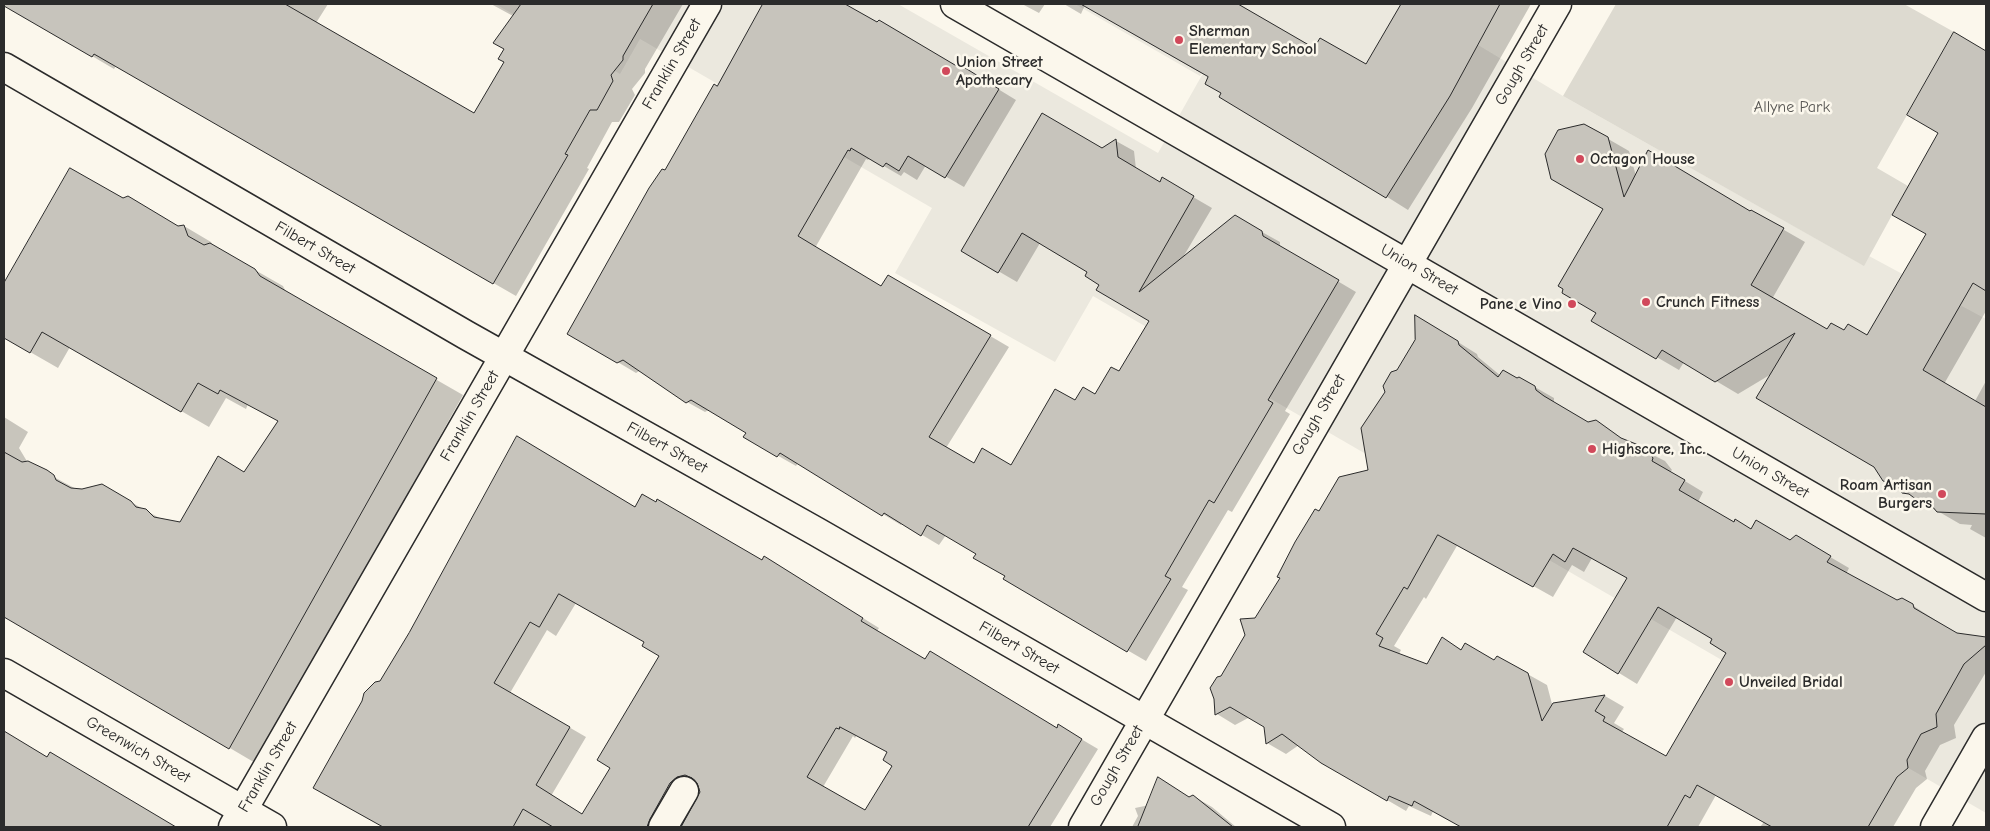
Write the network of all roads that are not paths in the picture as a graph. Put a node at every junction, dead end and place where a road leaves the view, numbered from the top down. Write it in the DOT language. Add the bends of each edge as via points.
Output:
graph roads {
  1 [pos="706,4"];
  2 [pos="956,4"];
  3 [pos="1557,4"];
  4 [pos="4,67"];
  5 [pos="1408,264"];
  6 [pos="504,356"];
  7 [pos="1986,597"];
  8 [pos="4,673"];
  9 [pos="1144,720"];
  10 [pos="1986,738"];
  11 [pos="684,791"];
  12 [pos="238,819"];
  13 [pos="272,827"];
  14 [pos="663,827"];
  15 [pos="1083,827"];
  16 [pos="1331,827"];
  17 [pos="1935,827"];
  1 -- 6 [label="street, Franklin Street"];
  2 -- 5 [label="street, Union Street"];
  3 -- 5 [label="street, Gough Street"];
  4 -- 6 [label="street, Filbert Street"];
  5 -- 7 [label="street, Union Street"];
  5 -- 9 [label="street, Gough Street"];
  6 -- 9 [label="street, Filbert Street"];
  6 -- 12 [label="street, Franklin Street"];
  8 -- 12 [label="street, Greenwich Street"];
  9 -- 15 [label="street, Gough Street"];
  9 -- 16 [label="street, Filbert Street"];
  10 -- 17 [label="street"];
  11 -- 14 [label="street"];
  12 -- 13 [label="street, Greenwich Street"];
}
